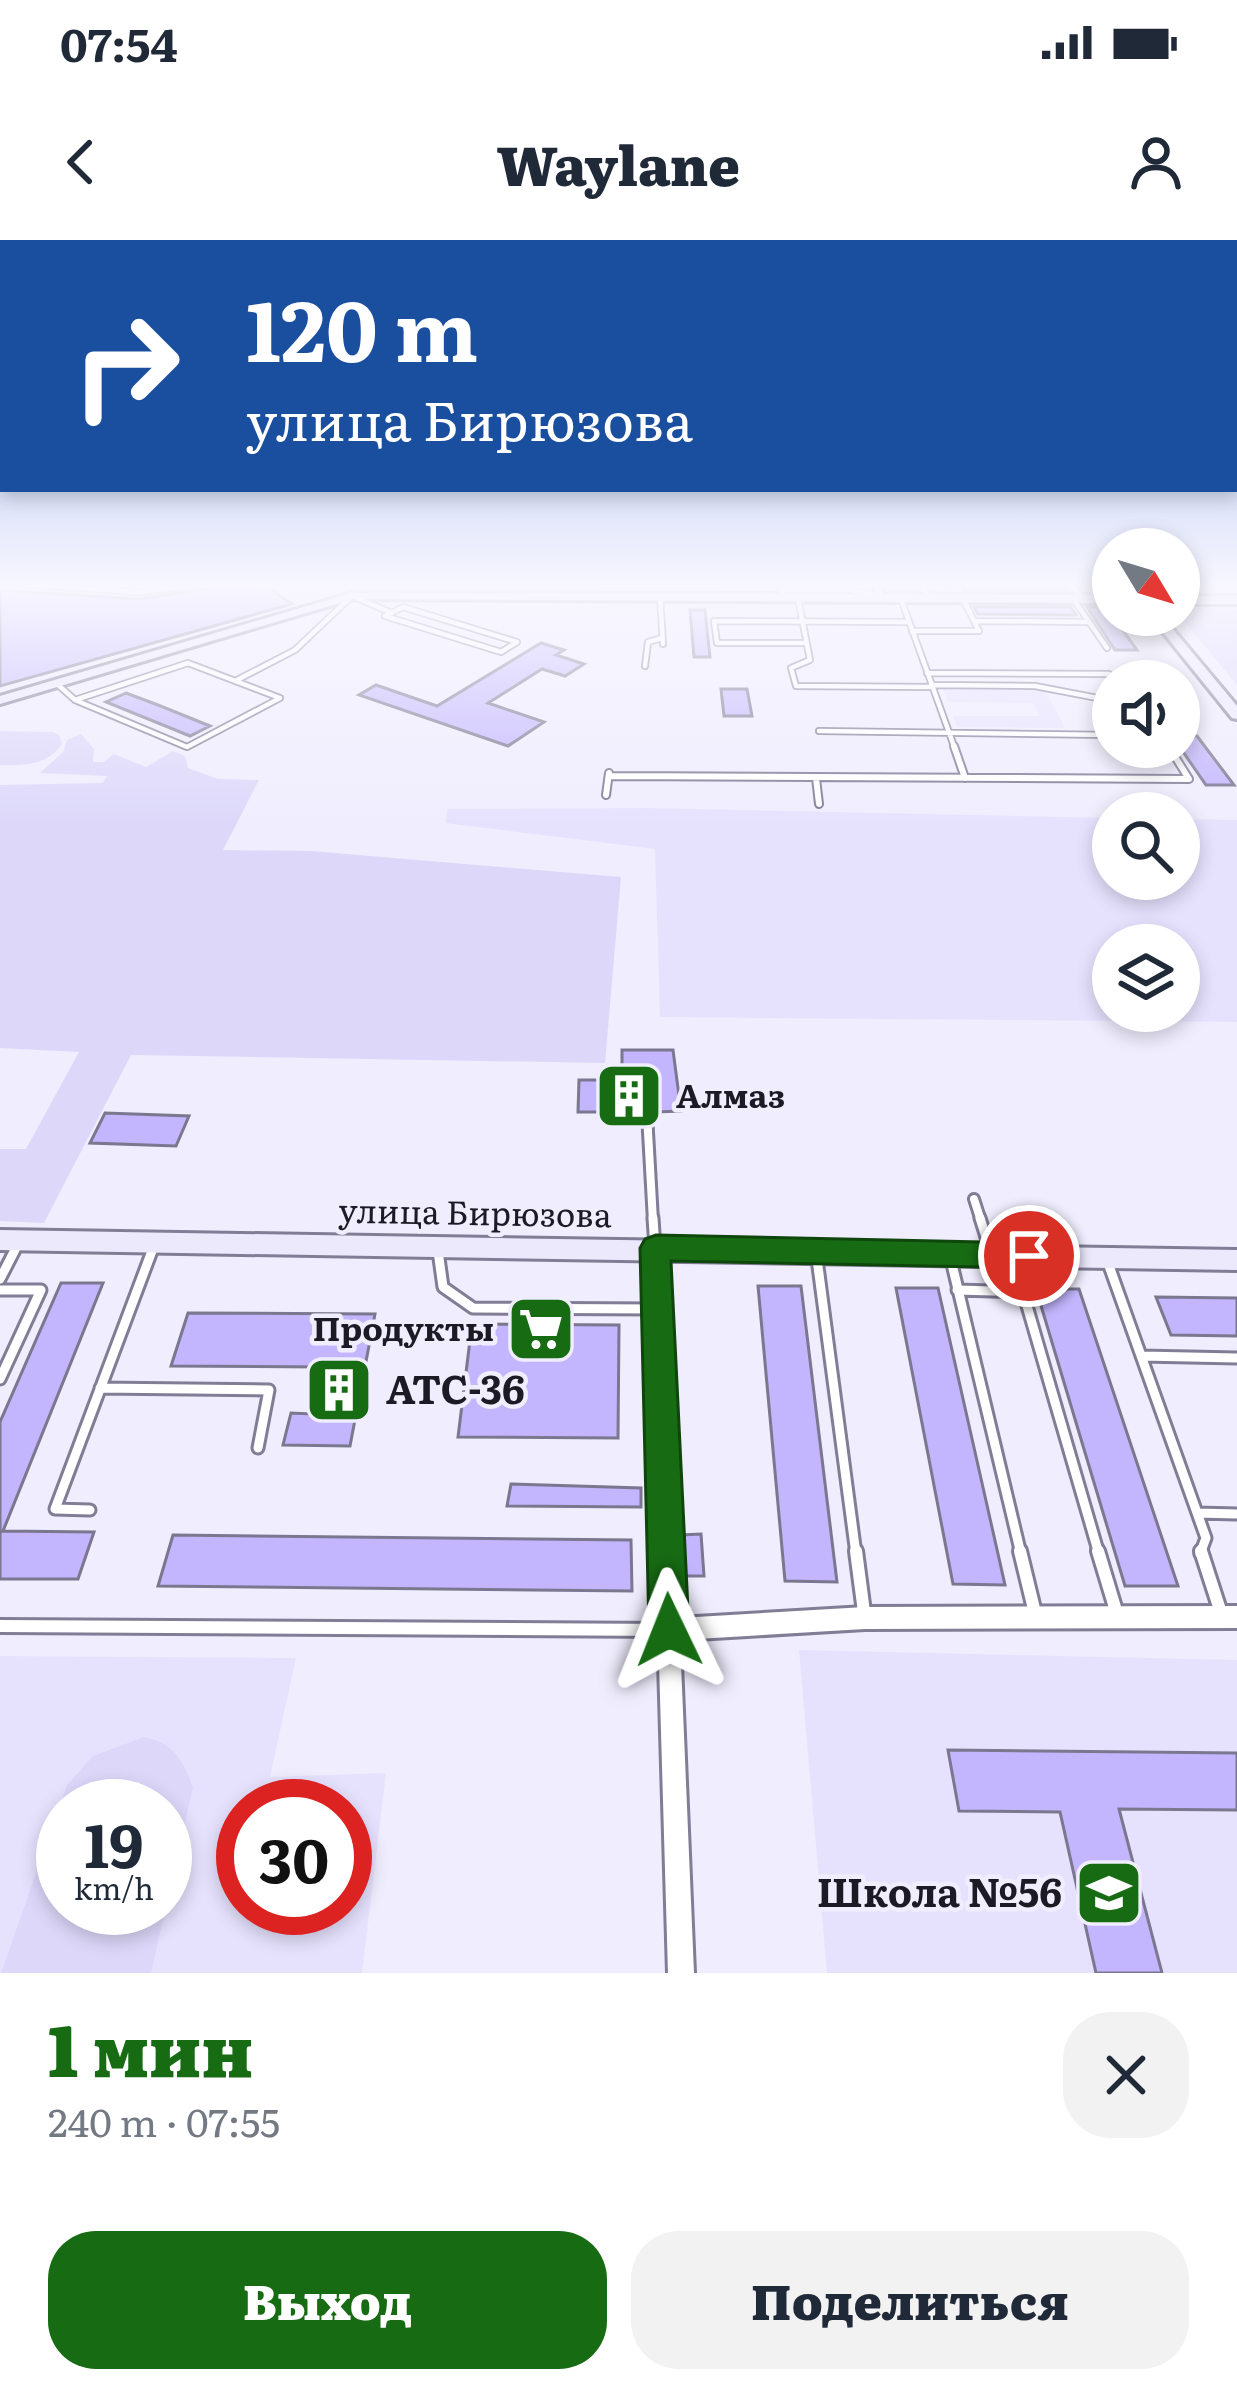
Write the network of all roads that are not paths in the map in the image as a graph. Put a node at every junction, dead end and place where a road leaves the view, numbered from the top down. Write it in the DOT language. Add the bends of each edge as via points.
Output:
graph roads {
  1 [pos="117,664"];
  2 [pos="185,664"];
  3 [pos="190,664"];
  4 [pos="269,664"];
  5 [pos="800,664"];
  6 [pos="923,664"];
  7 [pos="1195,664"];
  8 [pos="927,674"];
  9 [pos="1092,674"];
  10 [pos="236,681"];
  11 [pos="56,683"];
  12 [pos="932,686"];
  13 [pos="1092,697"];
  14 [pos="0,700"];
  15 [pos="75,700"];
  16 [pos="1237,715"];
  17 [pos="818,731"];
  18 [pos="949,732"];
  19 [pos="1092,735"];
  20 [pos="1183,768"];
  21 [pos="816,778"];
  22 [pos="965,778"];
  23 [pos="605,795"];
  24 [pos="819,804"];
  25 [pos="647,1114"];
  26 [pos="974,1199"];
  27 [pos="10,1240"];
  28 [pos="155,1242"];
  29 [pos="439,1245"];
  30 [pos="656,1248"];
  31 [pos="816,1251"];
  32 [pos="950,1254"];
  33 [pos="991,1255"];
  34 [pos="1106,1257"];
  35 [pos="1237,1260"];
  36 [pos="0,1279"];
  37 [pos="0,1290"];
  38 [pos="958,1290"];
  39 [pos="658,1309"];
  40 [pos="1141,1357"];
  41 [pos="1237,1358"];
  42 [pos="0,1379"];
  43 [pos="100,1388"];
  44 [pos="258,1448"];
  45 [pos="90,1510"];
  46 [pos="1196,1513"];
  47 [pos="1237,1514"];
  48 [pos="1230,1617"];
  49 [pos="865,1618"];
  50 [pos="1118,1619"];
  51 [pos="1037,1620"];
  52 [pos="0,1626"];
  53 [pos="669,1630"];
  54 [pos="681,1973"];
  1 -- 11 [label="street"];
  2 -- 15 [label="lane"];
  3 -- 10 [label="lane"];
  4 -- 10 [label="lane"];
  5 -- 12 [label="lane" via="790,668 796,686"];
  6 -- 8 [label="lane"];
  7 -- 16 [label="street"];
  8 -- 9 [label="lane"];
  8 -- 12 [label="lane"];
  10 -- 15 [label="lane" via="280,698 187,747"];
  11 -- 14 [label="street"];
  11 -- 15 [label="lane"];
  12 -- 13 [label="lane" via="1035,686"];
  12 -- 18 [label="lane"];
  17 -- 18 [label="lane"];
  18 -- 19 [label="lane"];
  18 -- 22 [label="lane"];
  20 -- 22 [label="lane" via="1190,779"];
  21 -- 22 [label="lane"];
  21 -- 23 [label="lane" via="609,774"];
  21 -- 24 [label="lane"];
  25 -- 30 [label="lane"];
  26 -- 33 [label="lane"];
  27 -- 28 [label="street, улица Бирюзова"];
  27 -- 36 [label="lane"];
  28 -- 29 [label="street, улица Бирюзова"];
  28 -- 43 [label="lane"];
  29 -- 30 [label="street, улица Бирюзова"];
  29 -- 39 [label="lane" via="436,1279 447,1296 473,1308"];
  30 -- 31 [label="street, улица Бирюзова"];
  30 -- 39 [label="street"];
  31 -- 32 [label="street, улица Бирюзова"];
  31 -- 49 [label="lane"];
  32 -- 33 [label="street, улица Бирюзова"];
  32 -- 38 [label="lane"];
  33 -- 34 [label="street, улица Бирюзова"];
  34 -- 35 [label="street, улица Бирюзова"];
  34 -- 40 [label="lane"];
  37 -- 42 [label="lane" via="41,1290"];
  38 -- 50 [label="lane" via="1023,1292"];
  38 -- 51 [label="lane"];
  39 -- 53 [label="street"];
  40 -- 41 [label="lane"];
  40 -- 46 [label="lane"];
  43 -- 44 [label="lane" via="269,1390"];
  43 -- 45 [label="lane" via="55,1509"];
  46 -- 47 [label="lane"];
  46 -- 48 [label="lane" via="1206,1538 1199,1555"];
  48 -- 50 [label="street"];
  49 -- 51 [label="street"];
  49 -- 53 [label="street"];
  50 -- 51 [label="street"];
  52 -- 53 [label="lane"];
  53 -- 54 [label="street"];
}
